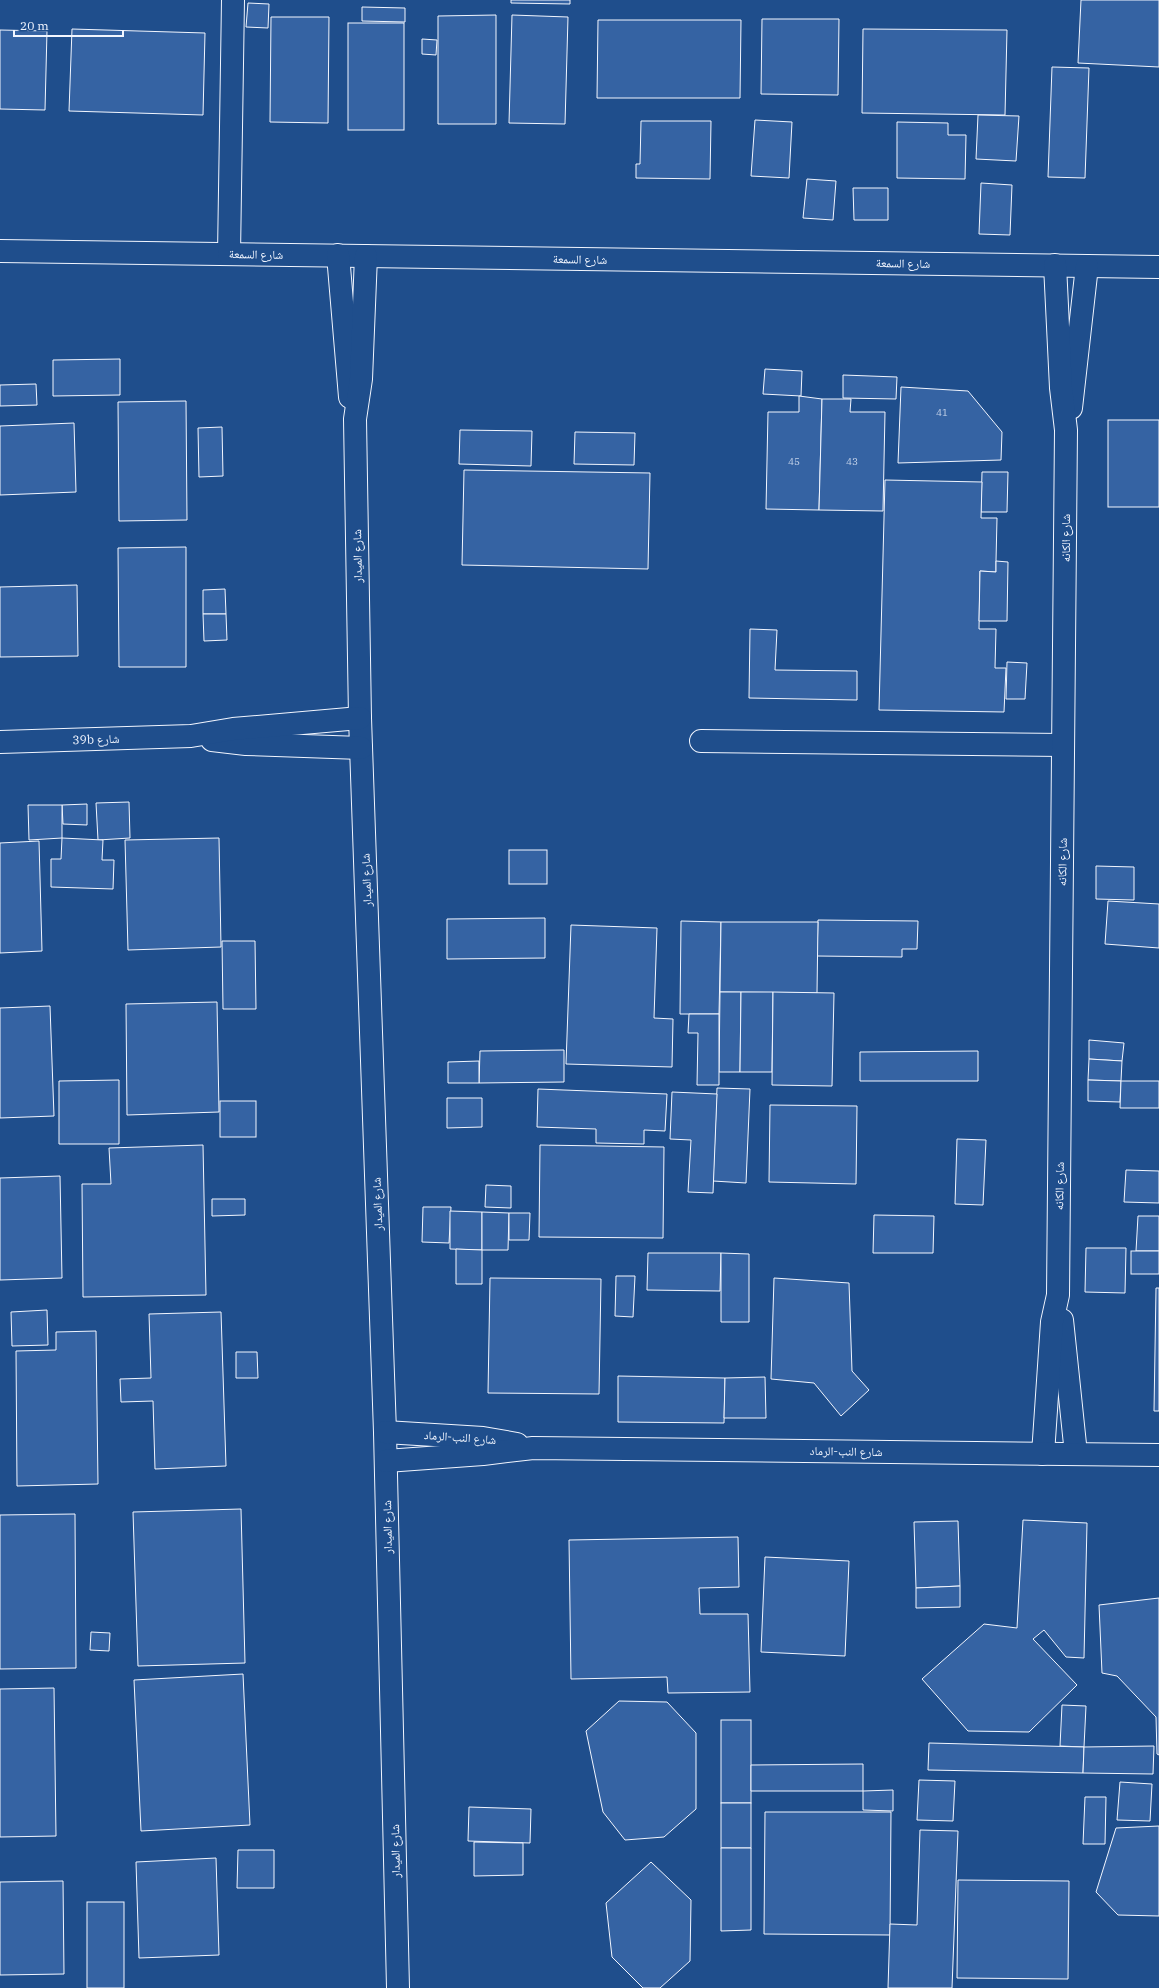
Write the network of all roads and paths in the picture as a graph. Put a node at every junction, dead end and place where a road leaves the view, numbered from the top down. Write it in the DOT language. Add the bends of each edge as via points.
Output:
graph roads {
  1 [pos="234,0"];
  2 [pos="0,251"];
  3 [pos="229,254"];
  4 [pos="338,256"];
  5 [pos="366,256"];
  6 [pos="1054,265"];
  7 [pos="1087,266"];
  8 [pos="1159,266"];
  9 [pos="355,419"];
  10 [pos="1066,430"];
  11 [pos="360,718"];
  12 [pos="191,736"];
  13 [pos="701,741"];
  14 [pos="0,742"];
  15 [pos="1063,744"];
  16 [pos="361,748"];
  17 [pos="1058,1295"];
  18 [pos="385,1432"];
  19 [pos="534,1448"];
  20 [pos="1043,1454"];
  21 [pos="1076,1454"];
  22 [pos="1159,1455"];
  23 [pos="386,1461"];
  24 [pos="398,1988"];
  1 -- 3 [label="street"];
  2 -- 3 [label="street, شارع السمعة"];
  3 -- 4 [label="street, شارع السمعة"];
  4 -- 5 [label="street, شارع السمعة"];
  4 -- 9 [label="street, شارع الميدار" via="349,392"];
  5 -- 6 [label="street, شارع السمعة"];
  5 -- 9 [label="street, شارع الميدار" via="362,365"];
  6 -- 7 [label="street, شارع السمعة"];
  6 -- 10 [label="street, شارع الكانه"];
  7 -- 8 [label="street, شارع السمعة"];
  7 -- 10 [label="street, شارع الكانه" via="1074,390"];
  9 -- 11 [label="street, شارع الميدار"];
  10 -- 15 [label="street, شارع الكانه"];
  11 -- 12 [label="street, 39b شارع" via="233,729"];
  11 -- 16 [label="street, شارع الميدار"];
  12 -- 14 [label="street, 39b شارع"];
  12 -- 16 [label="street, 39b شارع" via="232,743"];
  13 -- 15 [label="street"];
  15 -- 17 [label="street, شارع الكانه"];
  16 -- 18 [label="street, شارع الميدار"];
  17 -- 20 [label="street, شارع الكانه" via="1052,1322"];
  17 -- 21 [label="street, شارع الكانه"];
  18 -- 19 [label="street, شارع النب-الرماد" via="484,1438"];
  18 -- 23 [label="street, شارع الميدار"];
  19 -- 20 [label="street, شارع النب-الرماد"];
  19 -- 23 [label="street, شارع النب-الرماد"];
  20 -- 21 [label="street, شارع النب-الرماد"];
  21 -- 22 [label="street, شارع النب-الرماد"];
  23 -- 24 [label="street, شارع الميدار"];
}
